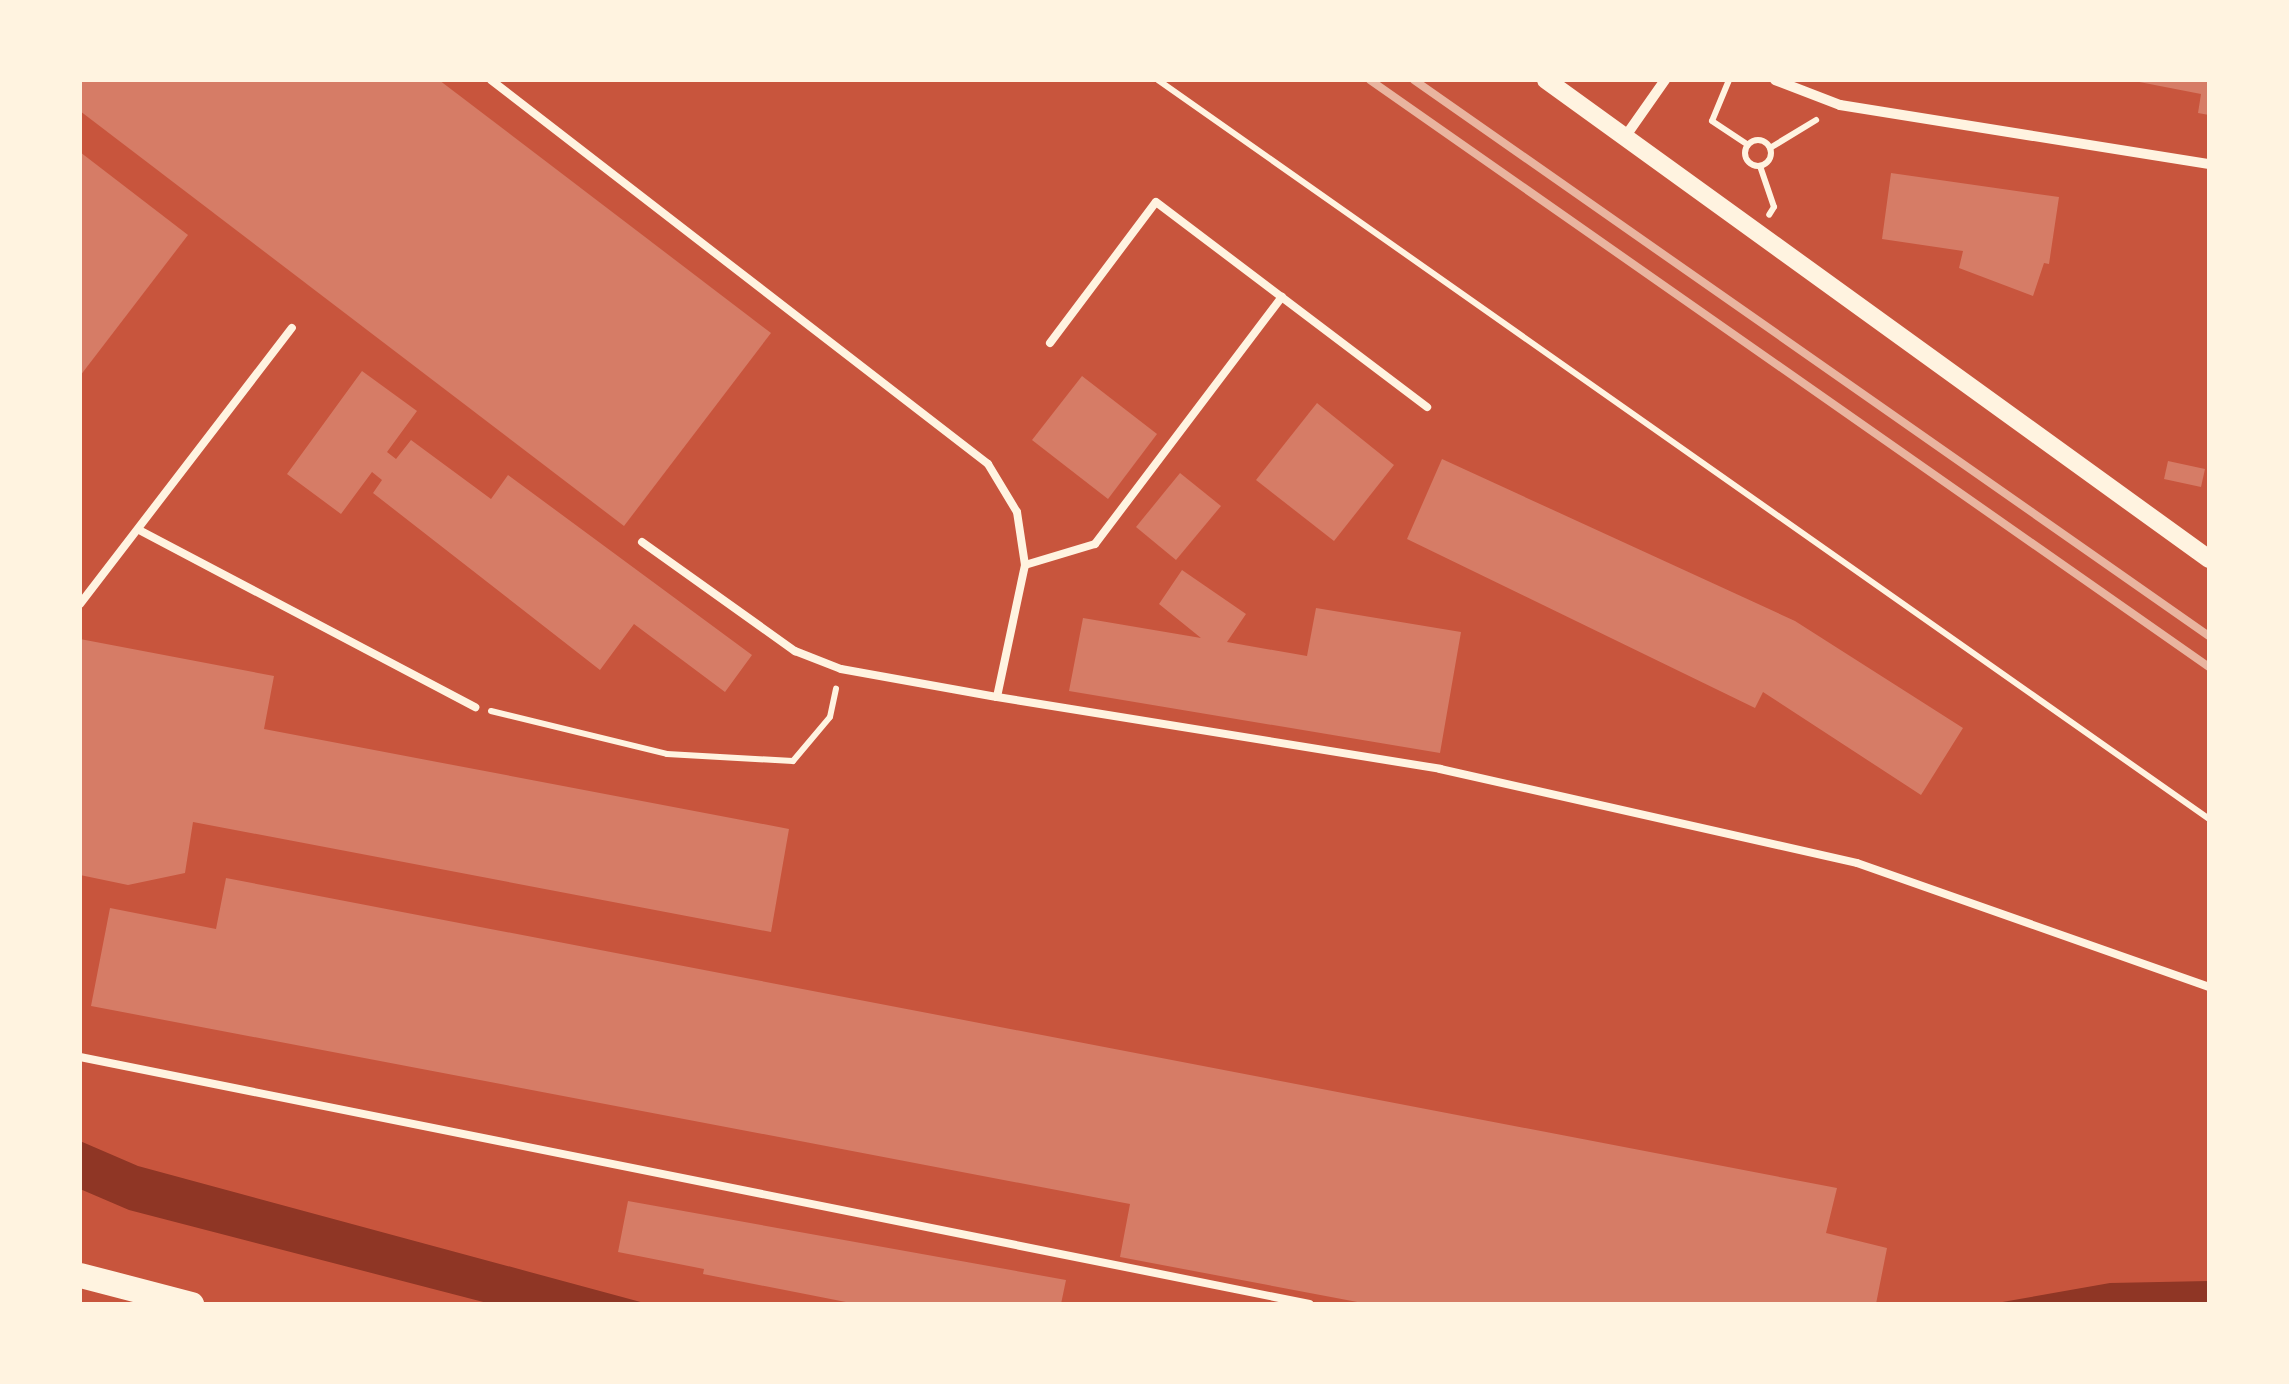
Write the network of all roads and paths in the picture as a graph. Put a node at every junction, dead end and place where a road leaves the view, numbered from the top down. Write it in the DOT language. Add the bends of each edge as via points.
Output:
graph roads {
  1 [pos="490,80"];
  2 [pos="1158,80"];
  3 [pos="1546,80"];
  4 [pos="1665,80"];
  5 [pos="1729,80"];
  6 [pos="1775,80"];
  7 [pos="1840,105"];
  8 [pos="1624,136"];
  9 [pos="1748,146"];
  10 [pos="1770,148"];
  11 [pos="2209,164"];
  12 [pos="1760,166"];
  13 [pos="1758,233"];
  14 [pos="1282,297"];
  15 [pos="292,328"];
  16 [pos="1050,343"];
  17 [pos="1427,407"];
  18 [pos="140,532"];
  19 [pos="642,542"];
  20 [pos="2209,558"];
  21 [pos="1025,565"];
  22 [pos="80,604"];
  23 [pos="841,668"];
  24 [pos="997,697"];
  25 [pos="475,707"];
  26 [pos="2209,819"];
  27 [pos="2209,987"];
  28 [pos="80,1058"];
  29 [pos="80,1274"];
  30 [pos="191,1304"];
  31 [pos="1309,1304"];
  1 -- 21 [label="lane" via="949,428 988,464 1017,512"];
  2 -- 26 [label="path"];
  3 -- 8 [label="street"];
  4 -- 8 [label="street"];
  5 -- 9 [label="path" via="1712,122"];
  6 -- 7 [label="street"];
  7 -- 10 [label="path"];
  7 -- 11 [label="street"];
  8 -- 13 [label="street"];
  9 -- 10 [label="path" via="1758,140"];
  9 -- 12 [label="path" via="1746,158"];
  10 -- 12 [label="path"];
  12 -- 13 [label="path" via="1774,207"];
  13 -- 20 [label="street"];
  14 -- 16 [label="lane" via="1156,202"];
  14 -- 17 [label="lane"];
  14 -- 21 [label="lane" via="1095,544"];
  15 -- 18 [label="lane"];
  18 -- 22 [label="lane"];
  18 -- 25 [label="lane"];
  19 -- 23 [label="lane" via="795,651"];
  21 -- 24 [label="lane"];
  23 -- 24 [label="lane"];
  23 -- 25 [label="path" via="830,717 792,761 666,754"];
  24 -- 27 [label="lane" via="1440,769 1857,863"];
  28 -- 31 [label="lane"];
  29 -- 30 [label="main road"];
}
